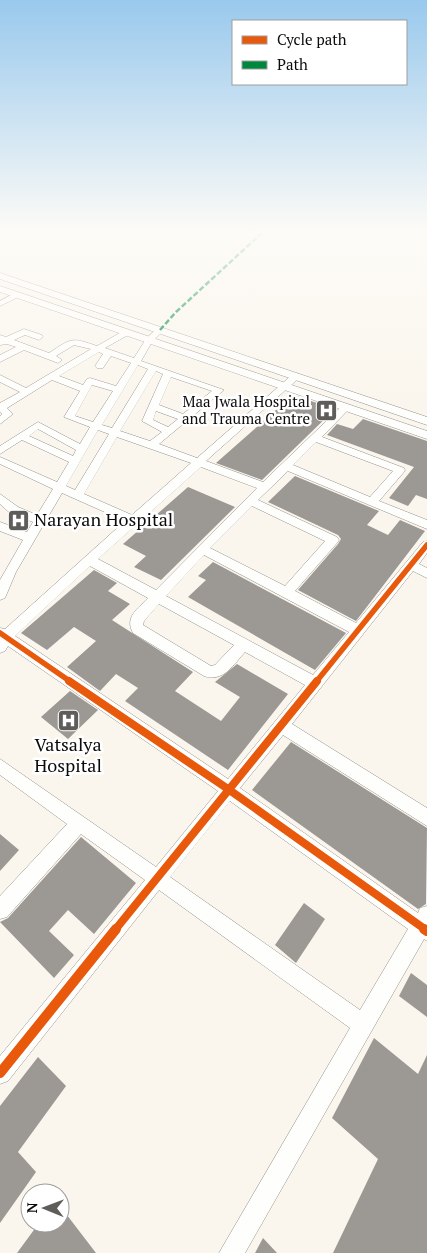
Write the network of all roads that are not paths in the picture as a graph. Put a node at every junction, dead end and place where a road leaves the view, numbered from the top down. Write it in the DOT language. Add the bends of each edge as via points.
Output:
graph roads {
  1 [pos="1,289"];
  2 [pos="40,289"];
  3 [pos="18,295"];
  4 [pos="0,304"];
  5 [pos="160,330"];
  6 [pos="125,333"];
  7 [pos="39,337"];
  8 [pos="149,340"];
  9 [pos="2,341"];
  10 [pos="23,348"];
  11 [pos="98,349"];
  12 [pos="108,353"];
  13 [pos="49,357"];
  14 [pos="0,359"];
  15 [pos="136,362"];
  16 [pos="71,365"];
  17 [pos="100,366"];
  18 [pos="153,368"];
  19 [pos="168,373"];
  20 [pos="52,376"];
  21 [pos="296,376"];
  22 [pos="0,378"];
  23 [pos="285,388"];
  24 [pos="84,389"];
  25 [pos="118,390"];
  26 [pos="27,392"];
  27 [pos="153,406"];
  28 [pos="1,407"];
  29 [pos="346,407"];
  30 [pos="184,418"];
  31 [pos="425,418"];
  32 [pos="0,421"];
  33 [pos="95,426"];
  34 [pos="410,429"];
  35 [pos="169,431"];
  36 [pos="116,432"];
  37 [pos="427,435"];
  38 [pos="21,436"];
  39 [pos="315,438"];
  40 [pos="152,445"];
  41 [pos="82,449"];
  42 [pos="0,451"];
  43 [pos="0,460"];
  44 [pos="75,461"];
  45 [pos="199,463"];
  46 [pos="286,466"];
  47 [pos="60,487"];
  48 [pos="265,487"];
  49 [pos="77,495"];
  50 [pos="0,498"];
  51 [pos="251,501"];
  52 [pos="372,502"];
  53 [pos="41,521"];
  54 [pos="134,521"];
  55 [pos="427,525"];
  56 [pos="0,526"];
  57 [pos="30,538"];
  58 [pos="427,545"];
  59 [pos="202,549"];
  60 [pos="89,560"];
  61 [pos="411,565"];
  62 [pos="5,571"];
  63 [pos="427,572"];
  64 [pos="286,593"];
  65 [pos="0,595"];
  66 [pos="159,597"];
  67 [pos="358,630"];
  68 [pos="2,639"];
  69 [pos="244,644"];
  70 [pos="315,683"];
  71 [pos="281,725"];
  72 [pos="0,766"];
  73 [pos="228,789"];
  74 [pos="427,818"];
  75 [pos="79,823"];
  76 [pos="157,880"];
  77 [pos="0,910"];
  78 [pos="425,924"];
  79 [pos="363,1025"];
  80 [pos="0,1073"];
  81 [pos="231,1253"];
  1 -- 3 [label="street"];
  2 -- 5 [label="street"];
  3 -- 4 [label="street"];
  3 -- 6 [label="street"];
  5 -- 8 [label="street"];
  5 -- 21 [label="street"];
  6 -- 8 [label="street"];
  6 -- 11 [label="street"];
  7 -- 9 [label="street" via="24,332"];
  8 -- 15 [label="street"];
  8 -- 23 [label="street"];
  9 -- 10 [label="street"];
  10 -- 13 [label="street"];
  10 -- 14 [label="street"];
  11 -- 12 [label="street"];
  11 -- 13 [label="street" via="75,342"];
  11 -- 16 [label="street"];
  12 -- 15 [label="street"];
  12 -- 17 [label="street"];
  13 -- 16 [label="street"];
  15 -- 18 [label="street"];
  15 -- 25 [label="street"];
  16 -- 20 [label="street"];
  18 -- 19 [label="street"];
  18 -- 36 [label="street"];
  19 -- 27 [label="street"];
  19 -- 30 [label="street" via="219,390"];
  20 -- 24 [label="street"];
  20 -- 26 [label="street"];
  21 -- 23 [label="street"];
  21 -- 31 [label="street"];
  22 -- 26 [label="street"];
  23 -- 29 [label="street"];
  23 -- 45 [label="street"];
  24 -- 25 [label="street" via="92,380"];
  24 -- 33 [label="street" via="69,416"];
  25 -- 33 [label="street"];
  26 -- 28 [label="street"];
  27 -- 30 [label="street"];
  27 -- 35 [label="street" via="147,421"];
  28 -- 32 [label="street" via="8,414"];
  29 -- 34 [label="street"];
  29 -- 39 [label="street"];
  30 -- 35 [label="street"];
  31 -- 34 [label="street"];
  33 -- 36 [label="street"];
  33 -- 41 [label="street"];
  34 -- 37 [label="street"];
  35 -- 40 [label="street"];
  36 -- 40 [label="street"];
  36 -- 49 [label="street"];
  38 -- 41 [label="street" via="42,425"];
  38 -- 42 [label="street"];
  38 -- 44 [label="street"];
  39 -- 46 [label="street"];
  39 -- 52 [label="street" via="400,470"];
  40 -- 45 [label="street"];
  41 -- 44 [label="street"];
  43 -- 47 [label="street"];
  44 -- 47 [label="street"];
  45 -- 48 [label="street"];
  45 -- 54 [label="street"];
  46 -- 48 [label="street"];
  46 -- 52 [label="street"];
  47 -- 49 [label="street"];
  47 -- 53 [label="street"];
  48 -- 51 [label="street"];
  49 -- 54 [label="street"];
  50 -- 53 [label="street" via="14,510"];
  51 -- 59 [label="street"];
  51 -- 64 [label="street" via="334,540"];
  52 -- 55 [label="street"];
  53 -- 57 [label="street"];
  54 -- 60 [label="street"];
  56 -- 57 [label="street"];
  57 -- 62 [label="street"];
  58 -- 61 [label="street"];
  59 -- 64 [label="street"];
  59 -- 66 [label="street"];
  60 -- 66 [label="street"];
  60 -- 68 [label="street"];
  61 -- 63 [label="street"];
  61 -- 67 [label="street"];
  62 -- 65 [label="street"];
  64 -- 67 [label="street"];
  66 -- 69 [label="street"];
  66 -- 69 [label="street" via="137,619 138,629 210,672 219,671"];
  67 -- 70 [label="street"];
  68 -- 73 [label="street"];
  69 -- 70 [label="street"];
  70 -- 71 [label="street"];
  71 -- 73 [label="street"];
  71 -- 74 [label="street"];
  72 -- 75 [label="street"];
  73 -- 76 [label="street"];
  73 -- 78 [label="street"];
  75 -- 76 [label="street"];
  75 -- 77 [label="street"];
  76 -- 79 [label="street"];
  76 -- 80 [label="street"];
  78 -- 79 [label="street"];
  79 -- 81 [label="street"];
}
